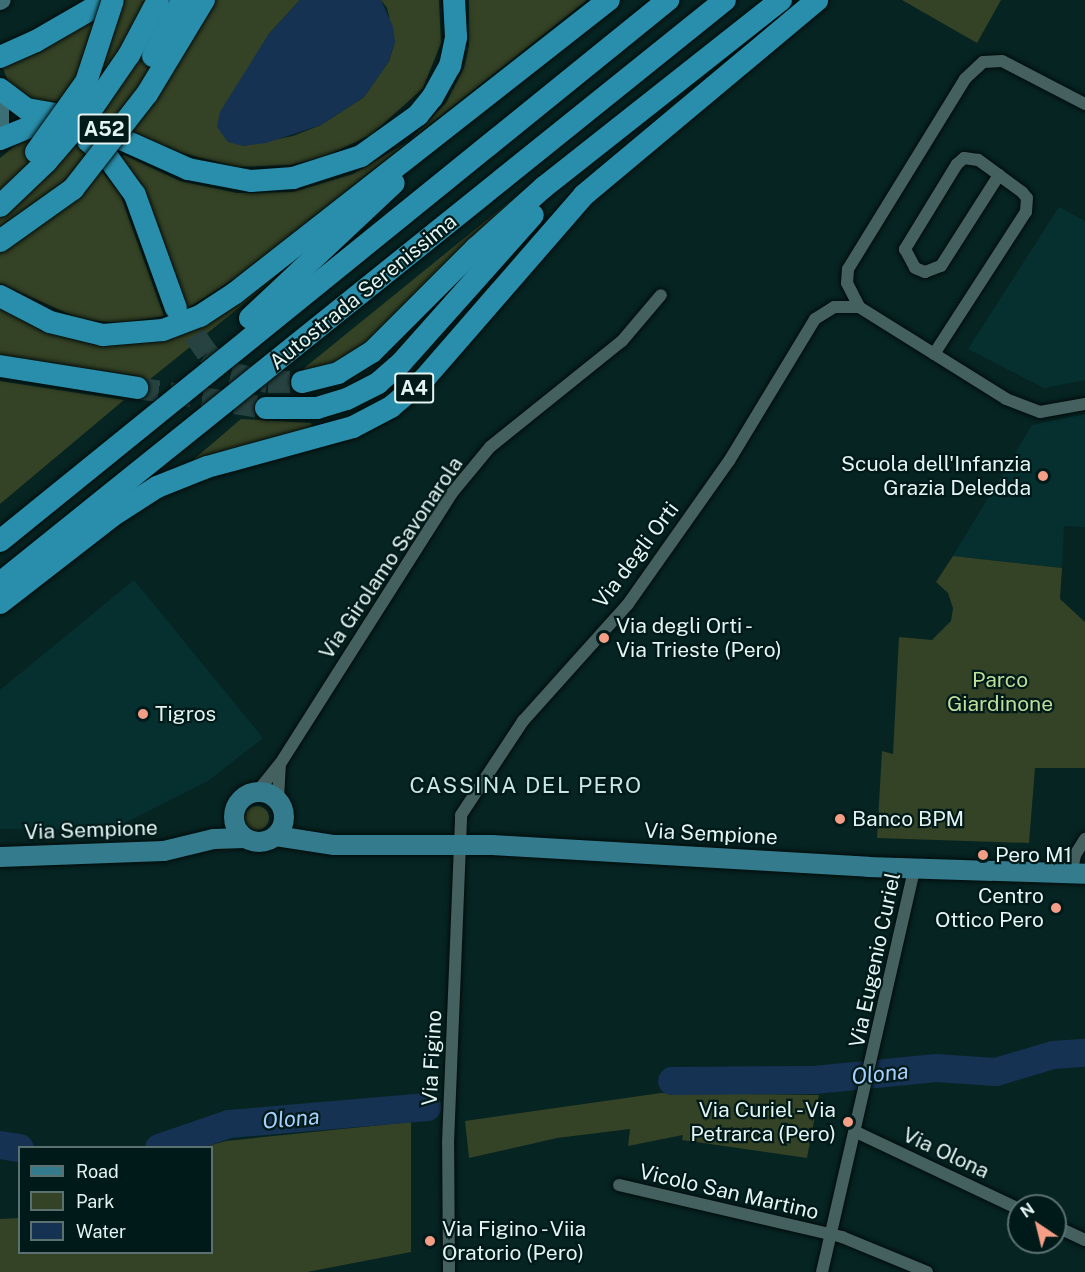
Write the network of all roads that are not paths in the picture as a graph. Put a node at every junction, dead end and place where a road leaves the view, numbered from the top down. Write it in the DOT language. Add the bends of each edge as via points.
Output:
graph roads {
  1 [pos="107,0"];
  2 [pos="113,0"];
  3 [pos="158,0"];
  4 [pos="183,0"];
  5 [pos="204,0"];
  6 [pos="454,0"];
  7 [pos="609,0"];
  8 [pos="668,0"];
  9 [pos="725,0"];
  10 [pos="781,0"];
  11 [pos="817,0"];
  12 [pos="575,27"];
  13 [pos="734,38"];
  14 [pos="0,57"];
  15 [pos="0,89"];
  16 [pos="0,95"];
  17 [pos="1085,104"];
  18 [pos="61,125"];
  19 [pos="0,127"];
  20 [pos="106,135"];
  21 [pos="0,139"];
  22 [pos="999,175"];
  23 [pos="0,189"];
  24 [pos="0,206"];
  25 [pos="0,239"];
  26 [pos="661,295"];
  27 [pos="0,296"];
  28 [pos="859,307"];
  29 [pos="176,308"];
  30 [pos="934,354"];
  31 [pos="0,366"];
  32 [pos="302,382"];
  33 [pos="137,388"];
  34 [pos="1085,404"];
  35 [pos="267,408"];
  36 [pos="100,460"];
  37 [pos="0,541"];
  38 [pos="0,583"];
  39 [pos="0,603"];
  40 [pos="280,764"];
  41 [pos="257,792"];
  42 [pos="281,807"];
  43 [pos="235,811"];
  44 [pos="276,836"];
  45 [pos="245,838"];
  46 [pos="1085,839"];
  47 [pos="334,845"];
  48 [pos="459,845"];
  49 [pos="184,848"];
  50 [pos="0,857"];
  51 [pos="915,866"];
  52 [pos="1078,874"];
  53 [pos="856,1132"];
  54 [pos="619,1185"];
  55 [pos="1007,1203"];
  56 [pos="1067,1232"];
  57 [pos="831,1235"];
  58 [pos="1085,1240"];
  59 [pos="449,1272"];
  60 [pos="822,1272"];
  61 [pos="927,1272"];
  1 -- 14 [label="highway"];
  2 -- 23 [label="highway, bridge" via="95,60 71,106 39,150"];
  3 -- 24 [label="highway, A52, bridge" via="129,55 91,110 46,162"];
  4 -- 25 [label="highway, A52, bridge" via="155,53 111,121 63,177"];
  5 -- 25 [label="highway, bridge" via="147,94 73,189"];
  6 -- 20 [label="highway" via="457,21 453,52 432,99 382,143 330,169 293,178 232,179 188,169"];
  7 -- 12 [label="highway"];
  8 -- 36 [label="highway, Autostrada Serenissima"];
  9 -- 38 [label="highway, Autostrada Serenissima"];
  10 -- 13 [label="highway"];
  11 -- 39 [label="highway, A4" via="584,195 425,378 391,407 353,427 207,467 157,487 111,516"];
  12 -- 27 [label="highway" via="235,293 200,316 163,330 103,335 50,322"];
  12 -- 36 [label="highway" via="409,169"];
  13 -- 32 [label="highway" via="544,187 372,352 338,373"];
  13 -- 35 [label="highway" via="550,197 401,363 378,383 347,399 317,408"];
  15 -- 20 [label="highway" via="27,109 72,117"];
  16 -- 19 [label="street"];
  17 -- 28 [label="street" via="1002,61 983,62 965,80 848,269 847,283"];
  18 -- 20 [label="highway"];
  18 -- 21 [label="highway" via="34,125"];
  18 -- 29 [label="highway" via="95,146 135,195"];
  22 -- 22 [label="street" via="978,159 964,158 957,164 905,249 915,268 932,270 946,260"];
  22 -- 30 [label="street" via="1027,198 1026,212"];
  26 -- 40 [label="street, Via Girolamo Savonarola" via="622,341 490,447 452,493"];
  28 -- 30 [label="street"];
  28 -- 48 [label="street, Via degli Orti" via="834,307 815,319 729,460 628,604 531,711 505,748 461,815"];
  30 -- 34 [label="street" via="1033,411"];
  31 -- 33 [label="highway"];
  36 -- 37 [label="highway, Autostrada Serenissima"];
  40 -- 41 [label="street, Via Girolamo Savonarola"];
  40 -- 42 [label="street, Via Girolamo Savonarola"];
  41 -- 42 [label="main road"];
  41 -- 43 [label="main road" via="243,798"];
  42 -- 44 [label="main road"];
  42 -- 47 [label="main road, Via Sempione" via="302,829"];
  43 -- 45 [label="main road" via="236,825"];
  43 -- 49 [label="main road, Via Sempione"];
  44 -- 45 [label="main road" via="261,842"];
  44 -- 47 [label="main road, Via Sempione"];
  45 -- 49 [label="main road, Via Sempione" via="214,839"];
  46 -- 52 [label="street" via="1075,855"];
  47 -- 48 [label="main road, Via Sempione"];
  48 -- 51 [label="main road, Via Sempione" via="868,867"];
  48 -- 59 [label="street, Via Figino" via="448,1143"];
  49 -- 50 [label="main road, Via Sempione"];
  51 -- 52 [label="main road, Via Sempione"];
  51 -- 53 [label="street, Via Eugenio Curiel"];
  53 -- 55 [label="street, Via Olona"];
  53 -- 57 [label="street, Via Eugenio Curiel"];
  54 -- 57 [label="street, Vicolo San Martino"];
  56 -- 58 [label="street"];
  57 -- 60 [label="street, Via Eugenio Curiel"];
  57 -- 61 [label="street, Vicolo San Martino"];
}
